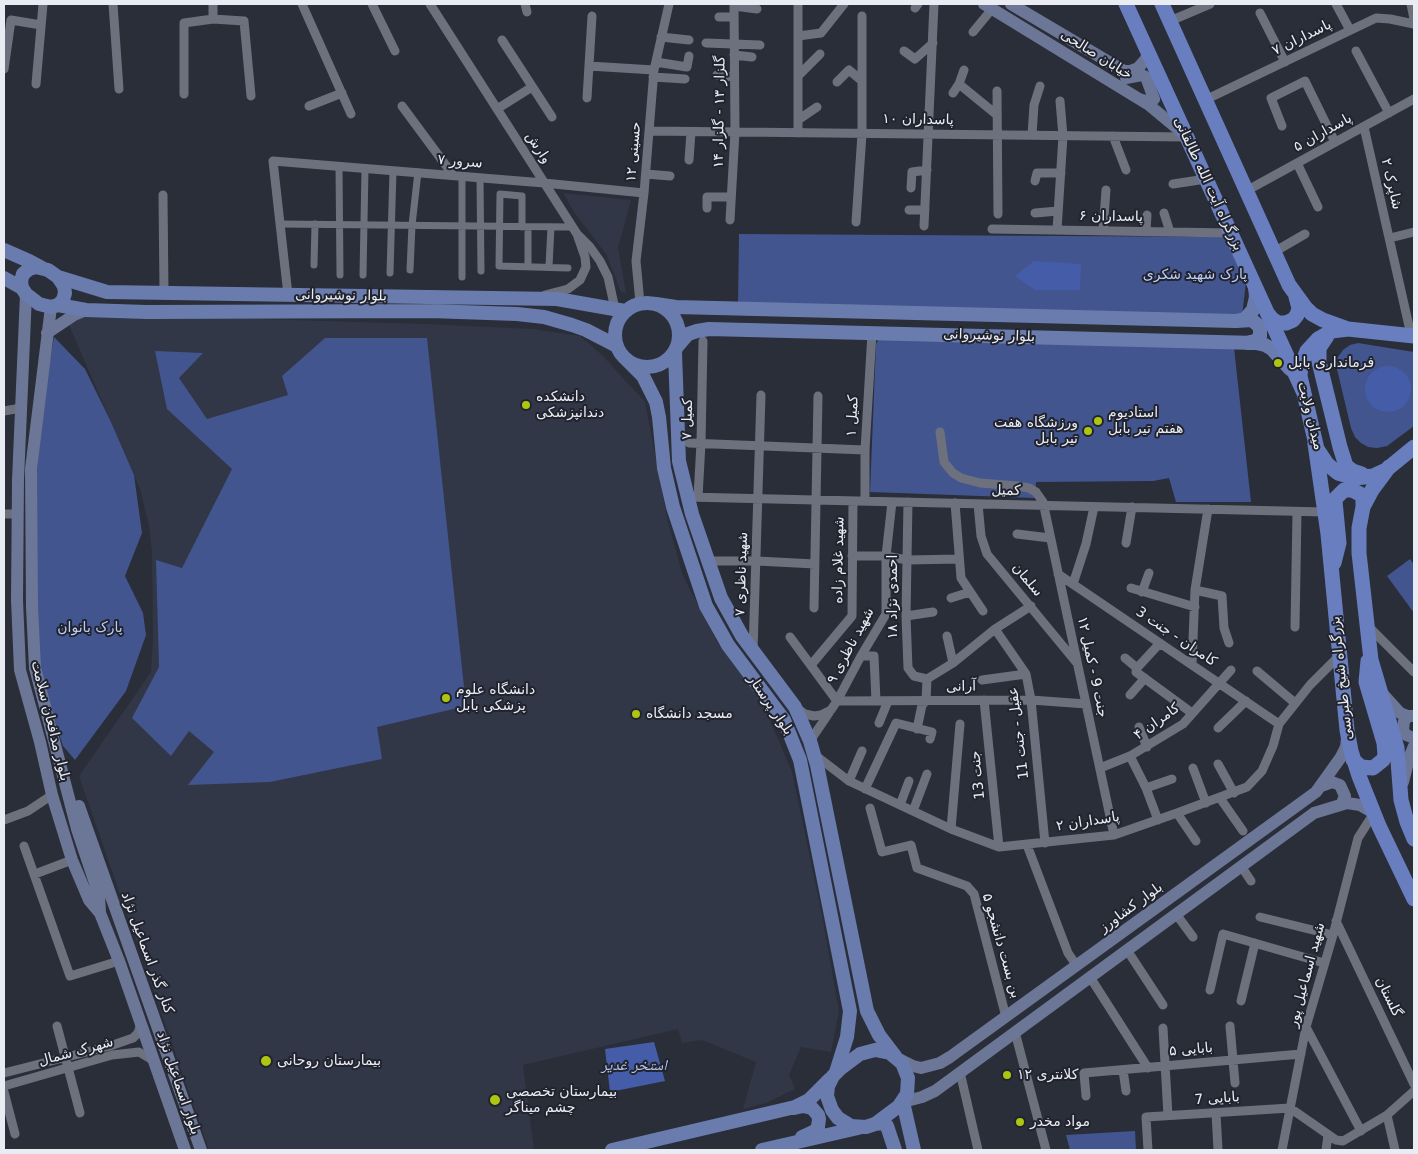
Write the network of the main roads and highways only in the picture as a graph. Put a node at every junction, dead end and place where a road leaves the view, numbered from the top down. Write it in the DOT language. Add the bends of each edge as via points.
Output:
graph roads {
  1 [pos="1011,4"];
  2 [pos="1126,4"];
  3 [pos="1162,4"];
  4 [pos="988,6"];
  5 [pos="1148,52"];
  6 [pos="1108,62"];
  7 [pos="1139,99"];
  8 [pos="1187,137"];
  9 [pos="4,250"];
  10 [pos="42,268"];
  11 [pos="58,277"];
  12 [pos="4,278"];
  13 [pos="1289,285"];
  14 [pos="1255,286"];
  15 [pos="24,291"];
  16 [pos="107,292"];
  17 [pos="578,302"];
  18 [pos="656,304"];
  19 [pos="54,306"];
  20 [pos="86,310"];
  21 [pos="106,310"];
  22 [pos="620,310"];
  23 [pos="1266,310"];
  24 [pos="1236,321"];
  25 [pos="572,325"];
  26 [pos="1341,330"];
  27 [pos="47,333"];
  28 [pos="1413,336"];
  29 [pos="1244,343"];
  30 [pos="24,346"];
  31 [pos="617,346"];
  32 [pos="676,348"];
  33 [pos="626,359"];
  34 [pos="44,360"];
  35 [pos="1296,375"];
  36 [pos="1303,391"];
  37 [pos="12,410"];
  38 [pos="1315,444"];
  39 [pos="1414,447"];
  40 [pos="1387,469"];
  41 [pos="1363,507"];
  42 [pos="1332,575"];
  43 [pos="1370,651"];
  44 [pos="1381,692"];
  45 [pos="1411,716"];
  46 [pos="1347,730"];
  47 [pos="1414,738"];
  48 [pos="1414,746"];
  49 [pos="1353,760"];
  50 [pos="61,767"];
  51 [pos="1321,786"];
  52 [pos="1401,792"];
  53 [pos="52,795"];
  54 [pos="1342,803"];
  55 [pos="1374,814"];
  56 [pos="1414,839"];
  57 [pos="1414,899"];
  58 [pos="100,913"];
  59 [pos="897,1058"];
  60 [pos="834,1074"];
  61 [pos="903,1102"];
  62 [pos="789,1108"];
  63 [pos="871,1125"];
  64 [pos="779,1148"];
  65 [pos="185,1150"];
  66 [pos="201,1150"];
  67 [pos="612,1150"];
  68 [pos="762,1150"];
  69 [pos="895,1150"];
  70 [pos="914,1150"];
  1 -- 6 [label="main road, خیابان صالحی"];
  2 -- 5 [label="highway, بزرگراه آیت الله طالقانی"];
  3 -- 13 [label="highway"];
  4 -- 7 [label="main road, خیابان صالحی"];
  5 -- 6 [label="main road, خیابان صالحی" via="1141,65 1130,71"];
  5 -- 8 [label="highway, بزرگراه آیت الله طالقانی"];
  6 -- 7 [label="main road" via="1124,77 1146,77 1154,99 1149,102"];
  7 -- 8 [label="main road, خیابان صالحی"];
  8 -- 14 [label="highway, بزرگراه آیت الله طالقانی"];
  9 -- 10 [label="main road"];
  10 -- 11 [label="main road"];
  10 -- 15 [label="main road" via="29,269 23,274"];
  11 -- 16 [label="main road, بلوار نوشیروانی"];
  11 -- 19 [label="main road" via="65,293 63,300"];
  12 -- 15 [label="main road"];
  13 -- 23 [label="highway" via="1299,304 1295,318 1278,323"];
  13 -- 26 [label="highway" via="1312,314"];
  14 -- 23 [label="highway, بزرگراه آیت الله طالقانی"];
  14 -- 24 [label="main road" via="1253,310 1245,319"];
  15 -- 19 [label="main road" via="39,304"];
  15 -- 30 [label="main road, بلوار مدافعان سلامت"];
  16 -- 17 [label="main road, بلوار نوشیروانی" via="532,298"];
  16 -- 21 [label="main road" via="93,300"];
  17 -- 22 [label="main road, بلوار نوشیروانی"];
  17 -- 25 [label="main road" via="582,307 581,318"];
  18 -- 22 [label="main road" via="640,303"];
  18 -- 24 [label="main road, بلوار نوشیروانی"];
  18 -- 32 [label="main road" via="670,312 676,321 679,337"];
  19 -- 20 [label="main road, بلوار نوشیروانی"];
  19 -- 27 [label="main road, بلوار مدافعان سلامت"];
  20 -- 21 [label="main road, بلوار نوشیروانی"];
  20 -- 27 [label="main road"];
  21 -- 25 [label="main road, بلوار نوشیروانی" via="430,311 517,314"];
  22 -- 31 [label="main road" via="615,330"];
  23 -- 35 [label="highway, بزرگراه آیت الله طالقانی"];
  24 -- 29 [label="main road, بلوار نوشیروانی" via="1252,320 1260,327 1258,340"];
  25 -- 31 [label="main road, بلوار نوشیروانی"];
  26 -- 28 [label="highway"];
  26 -- 36 [label="highway, میدان ولایت" via="1318,339 1304,355 1300,371"];
  26 -- 40 [label="highway" via="1328,335 1320,344 1318,359 1343,459 1346,466 1358,473"];
  27 -- 34 [label="main road, بلوار مدافعان سلامت"];
  29 -- 32 [label="main road, بلوار نوشیروانی" via="709,329 688,334"];
  29 -- 35 [label="main road, بلوار نوشیروانی" via="1269,347"];
  30 -- 34 [label="main road" via="30,339 38,340"];
  30 -- 37 [label="main road, بلوار مدافعان سلامت"];
  31 -- 33 [label="main road"];
  32 -- 33 [label="main road" via="666,360 651,367"];
  32 -- 59 [label="main road, بلوار پرستار" via="679,461 693,497 708,561 721,598 739,630 795,707 810,741 867,1010 879,1035"];
  33 -- 60 [label="main road, بلوار پرستار" via="643,376 656,402 663,461 673,507 706,606 728,645 784,720 800,760 850,1011 849,1028"];
  34 -- 50 [label="main road, بلوار مدافعان سلامت" via="31,469 32,616 35,668"];
  35 -- 36 [label="highway, بزرگراه آیت الله طالقانی"];
  36 -- 38 [label="highway, میدان ولایت"];
  37 -- 53 [label="main road, بلوار مدافعان سلامت" via="18,514 20,670"];
  38 -- 40 [label="highway, میدان ولایت" via="1326,464 1342,475 1364,478"];
  38 -- 42 [label="highway, بزرگراه شیخ طبرسی"];
  39 -- 40 [label="highway, میدان ولایت"];
  40 -- 41 [label="highway"];
  41 -- 42 [label="highway" via="1360,494 1352,490 1344,490 1336,498 1340,543"];
  41 -- 43 [label="highway" via="1359,543"];
  42 -- 46 [label="highway, بزرگراه شیخ طبرسی"];
  43 -- 44 [label="highway"];
  43 -- 49 [label="highway" via="1366,682 1385,755 1373,768 1361,767"];
  44 -- 45 [label="main road" via="1397,710"];
  44 -- 52 [label="highway" via="1397,748"];
  45 -- 47 [label="main road" via="1404,721 1403,730"];
  46 -- 49 [label="highway, بزرگراه شیخ طبرسی"];
  46 -- 51 [label="main road, بلوار کشاورز" via="1344,752"];
  48 -- 52 [label="main road" via="1406,765"];
  49 -- 55 [label="highway, بزرگراه شیخ طبرسی"];
  50 -- 58 [label="main road, بلوار اسماعیل نژاد" via="99,895"];
  50 -- 66 [label="main road, کنار گذر اسماعیل نژاد" via="79,805"];
  51 -- 54 [label="main road" via="1332,782 1340,785 1345,796"];
  51 -- 59 [label="main road, بلوار کشاورز" via="940,1063 917,1067"];
  52 -- 56 [label="highway"];
  53 -- 58 [label="main road, بلوار اسماعیل نژاد" via="72,860 89,900"];
  54 -- 55 [label="main road" via="1360,804"];
  54 -- 61 [label="main road" via="1314,813 928,1095"];
  55 -- 57 [label="highway, بزرگراه شیخ طبرسی"];
  58 -- 65 [label="main road, بلوار اسماعیل نژاد"];
  59 -- 60 [label="main road" via="880,1050 865,1052"];
  59 -- 61 [label="main road" via="905,1068 909,1083"];
  60 -- 62 [label="main road" via="809,1100"];
  60 -- 63 [label="main road" via="828,1091 832,1110 846,1124 856,1127"];
  61 -- 63 [label="main road"];
  61 -- 70 [label="main road"];
  62 -- 64 [label="main road" via="812,1108 819,1123 812,1133"];
  62 -- 67 [label="main road"];
  63 -- 64 [label="main road"];
  63 -- 69 [label="main road" via="882,1123 887,1126"];
  64 -- 68 [label="main road"];
}
